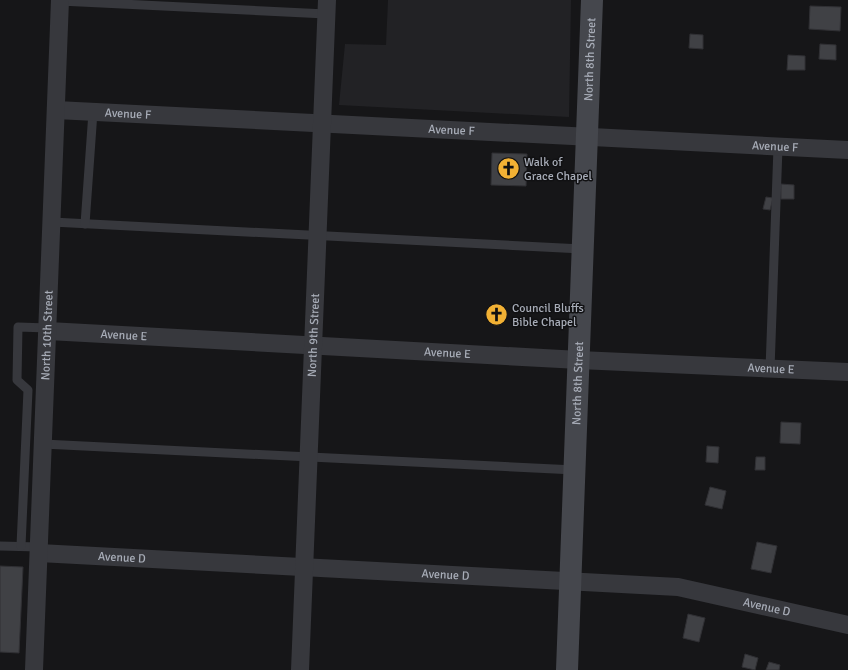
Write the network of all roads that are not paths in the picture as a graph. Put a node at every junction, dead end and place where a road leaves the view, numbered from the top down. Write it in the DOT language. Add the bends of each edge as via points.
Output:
graph roads {
  1 [pos="592,0"];
  2 [pos="60,1"];
  3 [pos="327,7"];
  4 [pos="56,110"];
  5 [pos="93,112"];
  6 [pos="322,124"];
  7 [pos="588,138"];
  8 [pos="778,147"];
  9 [pos="848,150"];
  10 [pos="52,222"];
  11 [pos="85,224"];
  12 [pos="318,236"];
  13 [pos="584,250"];
  14 [pos="48,330"];
  15 [pos="313,346"];
  16 [pos="579,360"];
  17 [pos="770,368"];
  18 [pos="848,372"];
  19 [pos="43,444"];
  20 [pos="309,457"];
  21 [pos="575,470"];
  22 [pos="0,546"];
  23 [pos="33,549"];
  24 [pos="305,567"];
  25 [pos="571,582"];
  26 [pos="848,625"];
  27 [pos="34,670"];
  28 [pos="300,670"];
  29 [pos="567,670"];
  1 -- 7 [label="main road, North 8th Street"];
  2 -- 3 [label="lane"];
  2 -- 4 [label="street, North 10th Street"];
  3 -- 6 [label="street, North 9th Street"];
  4 -- 5 [label="street, Avenue F"];
  4 -- 10 [label="street, North 10th Street"];
  5 -- 6 [label="street, Avenue F"];
  5 -- 11 [label="lane"];
  6 -- 7 [label="street, Avenue F"];
  6 -- 12 [label="street, North 9th Street"];
  7 -- 8 [label="street, Avenue F"];
  7 -- 13 [label="main road, North 8th Street"];
  8 -- 9 [label="street, Avenue F"];
  8 -- 17 [label="lane"];
  10 -- 11 [label="lane"];
  10 -- 14 [label="street, North 10th Street"];
  11 -- 12 [label="lane"];
  12 -- 13 [label="lane"];
  12 -- 15 [label="street, North 9th Street"];
  13 -- 16 [label="main road, North 8th Street"];
  14 -- 15 [label="street, Avenue E"];
  14 -- 19 [label="street, North 10th Street"];
  14 -- 23 [label="lane" via="18,327 17,380 28,390"];
  15 -- 16 [label="street, Avenue E"];
  15 -- 20 [label="street, North 9th Street"];
  16 -- 17 [label="street, Avenue E"];
  16 -- 21 [label="main road, North 8th Street"];
  17 -- 18 [label="street, Avenue E"];
  19 -- 20 [label="lane"];
  19 -- 23 [label="street, North 10th Street"];
  20 -- 21 [label="lane"];
  20 -- 24 [label="street, North 9th Street"];
  21 -- 25 [label="main road, North 8th Street"];
  22 -- 23 [label="lane"];
  23 -- 24 [label="street, Avenue D"];
  23 -- 27 [label="street, North 10th Street"];
  24 -- 25 [label="street, Avenue D"];
  24 -- 28 [label="street, North 9th Street"];
  25 -- 26 [label="street, Avenue D" via="678,587"];
  25 -- 29 [label="main road, North 8th Street"];
}
